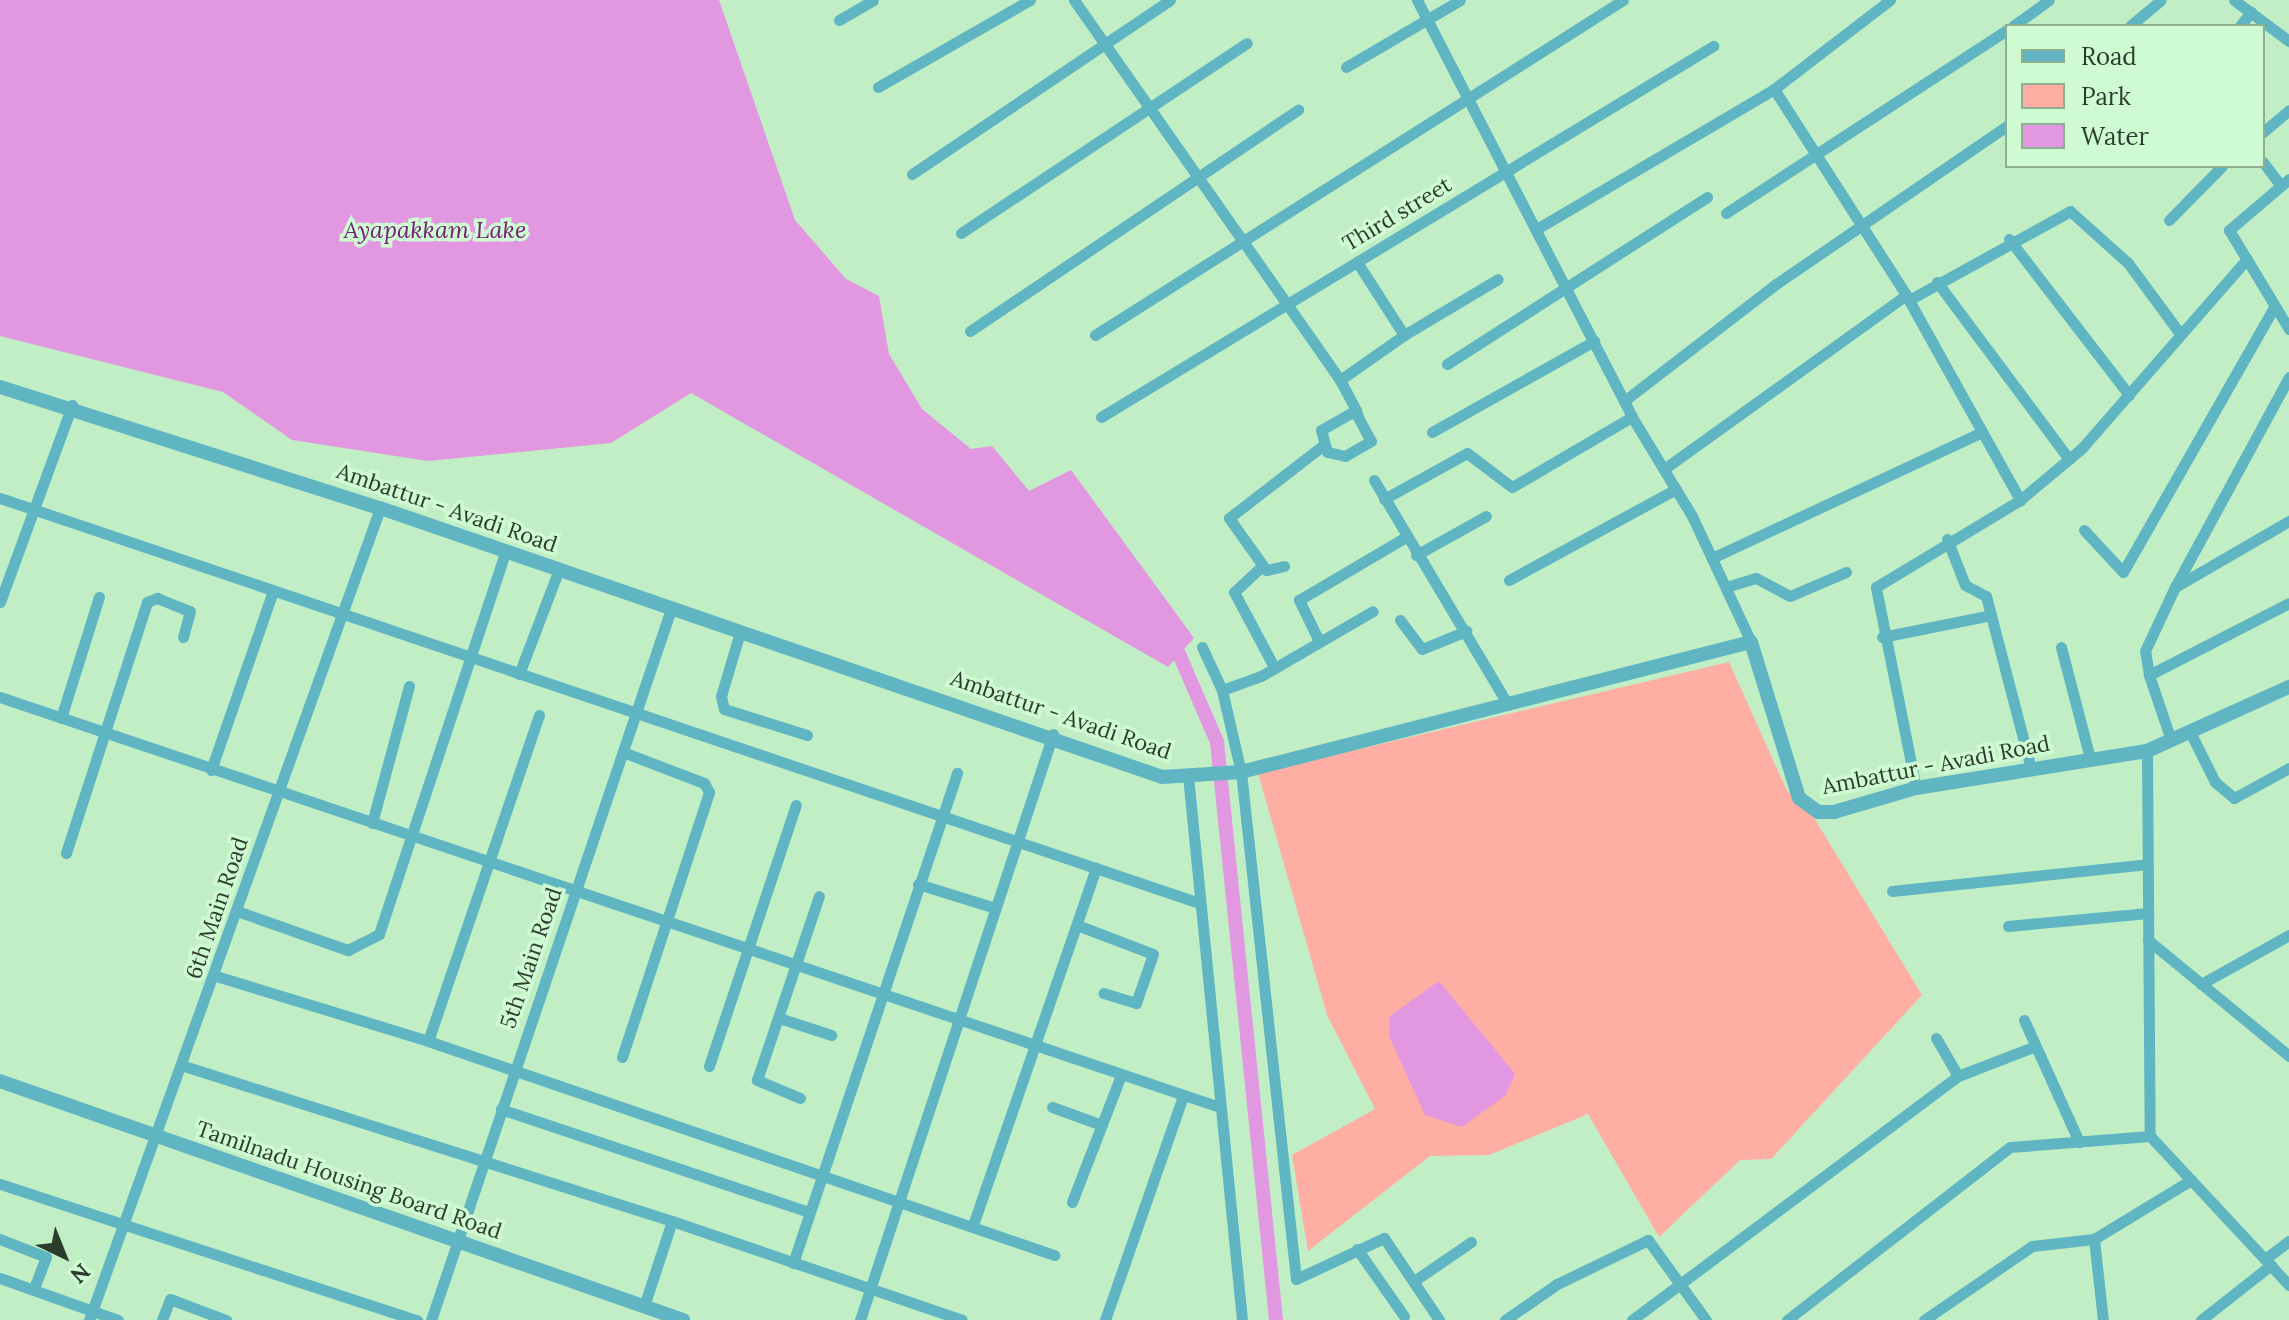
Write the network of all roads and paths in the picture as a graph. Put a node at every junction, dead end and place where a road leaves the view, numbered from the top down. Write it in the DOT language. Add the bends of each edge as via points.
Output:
graph roads {
  1 [pos="873,0"];
  2 [pos="1030,0"];
  3 [pos="1074,0"];
  4 [pos="1170,0"];
  5 [pos="1417,0"];
  6 [pos="1460,0"];
  7 [pos="1623,0"];
  8 [pos="1890,0"];
  9 [pos="2049,0"];
  10 [pos="2161,0"];
  11 [pos="2234,0"];
  12 [pos="2251,12"];
  13 [pos="839,20"];
  14 [pos="1428,21"];
  15 [pos="2016,24"];
  16 [pos="2132,24"];
  17 [pos="2242,24"];
  18 [pos="2005,31"];
  19 [pos="2289,41"];
  20 [pos="1247,43"];
  21 [pos="1106,44"];
  22 [pos="1713,46"];
  23 [pos="1346,67"];
  24 [pos="878,87"];
  25 [pos="1774,89"];
  26 [pos="1465,97"];
  27 [pos="1151,110"];
  28 [pos="1298,110"];
  29 [pos="2289,110"];
  30 [pos="2005,127"];
  31 [pos="2265,130"];
  32 [pos="1822,155"];
  33 [pos="2265,164"];
  34 [pos="2220,168"];
  35 [pos="1505,172"];
  36 [pos="912,174"];
  37 [pos="1198,182"];
  38 [pos="2285,183"];
  39 [pos="1707,197"];
  40 [pos="1726,213"];
  41 [pos="2169,220"];
  42 [pos="1864,225"];
  43 [pos="1540,227"];
  44 [pos="961,233"];
  45 [pos="2009,239"];
  46 [pos="1242,246"];
  47 [pos="2247,259"];
  48 [pos="1357,262"];
  49 [pos="1498,279"];
  50 [pos="1937,282"];
  51 [pos="1572,289"];
  52 [pos="1908,297"];
  53 [pos="1287,305"];
  54 [pos="2275,306"];
  55 [pos="2289,329"];
  56 [pos="970,331"];
  57 [pos="1095,335"];
  58 [pos="1404,335"];
  59 [pos="2181,335"];
  60 [pos="1594,341"];
  61 [pos="1447,364"];
  62 [pos="2289,377"];
  63 [pos="1340,380"];
  64 [pos="0,387"];
  65 [pos="2129,395"];
  66 [pos="1624,401"];
  67 [pos="72,405"];
  68 [pos="1356,410"];
  69 [pos="1101,417"];
  70 [pos="1632,417"];
  71 [pos="1432,432"];
  72 [pos="1982,432"];
  73 [pos="1322,446"];
  74 [pos="2069,459"];
  75 [pos="1664,469"];
  76 [pos="1374,480"];
  77 [pos="1676,489"];
  78 [pos="0,498"];
  79 [pos="1384,499"];
  80 [pos="2020,500"];
  81 [pos="380,508"];
  82 [pos="34,510"];
  83 [pos="1486,516"];
  84 [pos="2289,521"];
  85 [pos="2084,530"];
  86 [pos="1406,537"];
  87 [pos="1947,539"];
  88 [pos="505,552"];
  89 [pos="1416,555"];
  90 [pos="1712,558"];
  91 [pos="1262,566"];
  92 [pos="1284,566"];
  93 [pos="559,569"];
  94 [pos="1846,572"];
  95 [pos="1509,580"];
  96 [pos="1726,587"];
  97 [pos="2175,587"];
  98 [pos="273,591"];
  99 [pos="99,597"];
  100 [pos="0,602"];
  101 [pos="2289,603"];
  102 [pos="671,609"];
  103 [pos="1373,611"];
  104 [pos="342,615"];
  105 [pos="1991,615"];
  106 [pos="1400,620"];
  107 [pos="1466,631"];
  108 [pos="740,632"];
  109 [pos="183,637"];
  110 [pos="1882,637"];
  111 [pos="1319,641"];
  112 [pos="1751,642"];
  113 [pos="1202,647"];
  114 [pos="2061,647"];
  115 [pos="468,658"];
  116 [pos="1273,665"];
  117 [pos="519,674"];
  118 [pos="2149,675"];
  119 [pos="409,686"];
  120 [pos="2289,687"];
  121 [pos="1222,690"];
  122 [pos="0,697"];
  123 [pos="1508,705"];
  124 [pos="539,715"];
  125 [pos="635,715"];
  126 [pos="61,718"];
  127 [pos="2190,732"];
  128 [pos="103,733"];
  129 [pos="1053,734"];
  130 [pos="807,735"];
  131 [pos="2171,740"];
  132 [pos="2147,751"];
  133 [pos="623,752"];
  134 [pos="2090,758"];
  135 [pos="2289,768"];
  136 [pos="2031,769"];
  137 [pos="211,770"];
  138 [pos="1237,772"];
  139 [pos="957,773"];
  140 [pos="1188,776"];
  141 [pos="1916,788"];
  142 [pos="278,793"];
  143 [pos="796,805"];
  144 [pos="942,816"];
  145 [pos="372,823"];
  146 [pos="408,837"];
  147 [pos="1017,842"];
  148 [pos="66,853"];
  149 [pos="491,864"];
  150 [pos="2148,864"];
  151 [pos="1096,868"];
  152 [pos="918,884"];
  153 [pos="1892,891"];
  154 [pos="574,893"];
  155 [pos="819,896"];
  156 [pos="1199,903"];
  157 [pos="995,908"];
  158 [pos="237,911"];
  159 [pos="2148,913"];
  160 [pos="671,925"];
  161 [pos="1077,925"];
  162 [pos="2008,926"];
  163 [pos="2289,935"];
  164 [pos="2148,940"];
  165 [pos="746,950"];
  166 [pos="798,968"];
  167 [pos="216,976"];
  168 [pos="2201,984"];
  169 [pos="1103,993"];
  170 [pos="879,995"];
  171 [pos="779,1018"];
  172 [pos="2024,1020"];
  173 [pos="958,1022"];
  174 [pos="831,1035"];
  175 [pos="1936,1038"];
  176 [pos="428,1041"];
  177 [pos="1035,1047"];
  178 [pos="2033,1047"];
  179 [pos="2289,1056"];
  180 [pos="622,1057"];
  181 [pos="184,1066"];
  182 [pos="709,1066"];
  183 [pos="514,1071"];
  184 [pos="1121,1075"];
  185 [pos="1958,1076"];
  186 [pos="0,1081"];
  187 [pos="1183,1096"];
  188 [pos="800,1098"];
  189 [pos="1217,1106"];
  190 [pos="1052,1107"];
  191 [pos="501,1109"];
  192 [pos="1102,1125"];
  193 [pos="2150,1136"];
  194 [pos="160,1137"];
  195 [pos="2079,1142"];
  196 [pos="484,1159"];
  197 [pos="820,1177"];
  198 [pos="2191,1180"];
  199 [pos="0,1184"];
  200 [pos="1072,1202"];
  201 [pos="898,1203"];
  202 [pos="809,1212"];
  203 [pos="672,1221"];
  204 [pos="122,1224"];
  205 [pos="973,1225"];
  206 [pos="0,1239"];
  207 [pos="2094,1239"];
  208 [pos="456,1240"];
  209 [pos="2289,1241"];
  210 [pos="1471,1242"];
  211 [pos="1357,1249"];
  212 [pos="1054,1255"];
  213 [pos="2268,1262"];
  214 [pos="793,1263"];
  215 [pos="0,1278"];
  216 [pos="1414,1281"];
  217 [pos="2289,1285"];
  218 [pos="1680,1287"];
  219 [pos="34,1289"];
  220 [pos="869,1292"];
  221 [pos="644,1306"];
  222 [pos="91,1316"];
  223 [pos="1404,1316"];
  224 [pos="118,1320"];
  225 [pos="162,1320"];
  226 [pos="226,1320"];
  227 [pos="417,1320"];
  228 [pos="431,1320"];
  229 [pos="683,1320"];
  230 [pos="860,1320"];
  231 [pos="962,1320"];
  232 [pos="1105,1320"];
  233 [pos="1242,1320"];
  234 [pos="1439,1320"];
  235 [pos="1505,1320"];
  236 [pos="1632,1320"];
  237 [pos="1706,1320"];
  238 [pos="1787,1320"];
  239 [pos="1924,1320"];
  240 [pos="2103,1320"];
  241 [pos="2201,1320"];
  1 -- 13 [label="street"];
  2 -- 24 [label="street"];
  3 -- 21 [label="street"];
  4 -- 21 [label="street"];
  5 -- 14 [label="street"];
  6 -- 14 [label="street"];
  7 -- 26 [label="street"];
  8 -- 25 [label="street"];
  9 -- 15 [label="street"];
  10 -- 16 [label="street"];
  11 -- 12 [label="street"];
  12 -- 17 [label="street"];
  12 -- 19 [label="street"];
  14 -- 23 [label="street"];
  14 -- 26 [label="street"];
  18 -- 32 [label="street"];
  20 -- 27 [label="street"];
  21 -- 27 [label="street"];
  21 -- 36 [label="street"];
  22 -- 35 [label="street, Third street"];
  25 -- 32 [label="street"];
  25 -- 43 [label="street"];
  26 -- 35 [label="street"];
  26 -- 46 [label="street"];
  27 -- 37 [label="street"];
  27 -- 44 [label="street"];
  28 -- 37 [label="street"];
  29 -- 31 [label="street"];
  30 -- 42 [label="street"];
  32 -- 40 [label="street"];
  32 -- 42 [label="street"];
  33 -- 38 [label="street"];
  34 -- 41 [label="street"];
  35 -- 43 [label="street"];
  35 -- 48 [label="street, Third street"];
  37 -- 46 [label="street"];
  37 -- 56 [label="street"];
  38 -- 47 [label="street" via="2229,230"];
  39 -- 51 [label="street"];
  42 -- 52 [label="street"];
  42 -- 66 [label="street"];
  43 -- 51 [label="street"];
  45 -- 50 [label="street"];
  45 -- 59 [label="street" via="2070,211 2083,215"];
  45 -- 65 [label="street"];
  46 -- 53 [label="street"];
  46 -- 57 [label="street"];
  47 -- 54 [label="street"];
  47 -- 59 [label="street"];
  48 -- 53 [label="street, Third street"];
  48 -- 58 [label="street"];
  49 -- 58 [label="street"];
  50 -- 52 [label="street"];
  50 -- 74 [label="street"];
  51 -- 60 [label="street"];
  51 -- 61 [label="street"];
  52 -- 72 [label="street"];
  52 -- 75 [label="street"];
  53 -- 63 [label="street"];
  53 -- 69 [label="street, Third street"];
  54 -- 55 [label="street"];
  54 -- 85 [label="street" via="2123,572"];
  58 -- 63 [label="street"];
  59 -- 65 [label="street"];
  60 -- 66 [label="street"];
  60 -- 71 [label="street"];
  62 -- 97 [label="street"];
  63 -- 68 [label="street"];
  64 -- 67 [label="street, Ambattur - Avadi Road"];
  65 -- 74 [label="street"];
  66 -- 70 [label="street"];
  67 -- 81 [label="street, Ambattur - Avadi Road"];
  67 -- 82 [label="street"];
  68 -- 73 [label="street" via="1321,430"];
  68 -- 73 [label="street" via="1371,441 1345,456"];
  70 -- 75 [label="street"];
  70 -- 79 [label="street" via="1512,487 1467,453"];
  72 -- 80 [label="street"];
  72 -- 90 [label="street"];
  73 -- 91 [label="street" via="1229,518"];
  74 -- 80 [label="street"];
  75 -- 77 [label="street"];
  76 -- 79 [label="street"];
  77 -- 90 [label="street"];
  77 -- 95 [label="street"];
  78 -- 82 [label="street"];
  79 -- 86 [label="street"];
  80 -- 87 [label="street"];
  81 -- 88 [label="street, Ambattur - Avadi Road"];
  81 -- 104 [label="street, 6th Main Road"];
  82 -- 98 [label="street"];
  82 -- 100 [label="street"];
  83 -- 89 [label="street"];
  84 -- 97 [label="street"];
  86 -- 89 [label="street"];
  86 -- 111 [label="street" via="1299,600"];
  87 -- 105 [label="street" via="1965,585 1986,596"];
  87 -- 110 [label="street" via="1876,587"];
  88 -- 93 [label="street, Ambattur - Avadi Road"];
  88 -- 115 [label="street"];
  89 -- 107 [label="street"];
  90 -- 96 [label="street"];
  91 -- 92 [label="street"];
  91 -- 116 [label="street" via="1234,592"];
  93 -- 102 [label="street, Ambattur - Avadi Road"];
  93 -- 117 [label="street"];
  94 -- 96 [label="street" via="1790,596 1756,578"];
  96 -- 112 [label="street"];
  97 -- 118 [label="street" via="2145,651"];
  98 -- 104 [label="street"];
  98 -- 137 [label="street"];
  99 -- 126 [label="street"];
  101 -- 118 [label="street"];
  102 -- 108 [label="street, Ambattur - Avadi Road"];
  102 -- 125 [label="street, 5th Main Road"];
  103 -- 111 [label="street"];
  104 -- 115 [label="street"];
  104 -- 142 [label="street, 6th Main Road"];
  105 -- 110 [label="street"];
  105 -- 136 [label="street"];
  106 -- 107 [label="street" via="1422,649"];
  107 -- 123 [label="street"];
  108 -- 129 [label="street, Ambattur - Avadi Road"];
  108 -- 130 [label="street" via="721,696 724,709"];
  109 -- 128 [label="street" via="190,611 157,598 147,602"];
  110 -- 141 [label="street"];
  111 -- 116 [label="street"];
  112 -- 123 [label="street, Ambattur - Avadi Road"];
  112 -- 141 [label="street, Ambattur - Avadi Road" via="1804,803 1834,812"];
  113 -- 121 [label="street"];
  114 -- 134 [label="street"];
  115 -- 117 [label="street"];
  115 -- 146 [label="street"];
  116 -- 121 [label="street"];
  117 -- 125 [label="street"];
  118 -- 131 [label="street"];
  119 -- 145 [label="street"];
  120 -- 127 [label="street, Ambattur - Avadi Road"];
  121 -- 138 [label="street"];
  122 -- 126 [label="street"];
  123 -- 138 [label="street, Ambattur - Avadi Road"];
  124 -- 149 [label="street"];
  125 -- 133 [label="street, 5th Main Road"];
  125 -- 144 [label="street"];
  126 -- 128 [label="street"];
  127 -- 131 [label="street, Ambattur - Avadi Road"];
  127 -- 135 [label="street" via="2215,782 2234,798"];
  128 -- 137 [label="street"];
  128 -- 148 [label="street"];
  129 -- 140 [label="street, Ambattur - Avadi Road" via="1162,777"];
  129 -- 147 [label="street"];
  131 -- 132 [label="street, Ambattur - Avadi Road"];
  132 -- 134 [label="street, Ambattur - Avadi Road"];
  132 -- 150 [label="street"];
  133 -- 154 [label="street, 5th Main Road"];
  133 -- 160 [label="street" via="704,783 709,792"];
  134 -- 136 [label="street, Ambattur - Avadi Road"];
  136 -- 141 [label="street, Ambattur - Avadi Road"];
  137 -- 142 [label="street"];
  138 -- 140 [label="street, Ambattur - Avadi Road"];
  138 -- 211 [label="street" via="1296,1279"];
  139 -- 144 [label="street"];
  140 -- 156 [label="street"];
  142 -- 145 [label="street"];
  142 -- 158 [label="street, 6th Main Road"];
  143 -- 165 [label="street"];
  144 -- 147 [label="street"];
  144 -- 152 [label="street"];
  145 -- 146 [label="street"];
  146 -- 149 [label="street"];
  146 -- 158 [label="street" via="379,934 363,948 348,950"];
  147 -- 151 [label="street"];
  147 -- 157 [label="street"];
  149 -- 154 [label="street"];
  149 -- 176 [label="street"];
  150 -- 153 [label="street"];
  150 -- 159 [label="street"];
  151 -- 156 [label="street"];
  151 -- 161 [label="street"];
  152 -- 157 [label="street"];
  152 -- 170 [label="street"];
  154 -- 160 [label="street"];
  154 -- 183 [label="street, 5th Main Road"];
  155 -- 166 [label="street"];
  156 -- 189 [label="street"];
  157 -- 173 [label="street"];
  158 -- 167 [label="street, 6th Main Road"];
  159 -- 162 [label="street"];
  159 -- 164 [label="street"];
  160 -- 165 [label="street"];
  160 -- 180 [label="street"];
  161 -- 169 [label="street" via="1153,954 1136,1003"];
  161 -- 177 [label="street"];
  163 -- 168 [label="street"];
  164 -- 168 [label="street"];
  164 -- 193 [label="street"];
  165 -- 166 [label="street"];
  165 -- 182 [label="street"];
  166 -- 170 [label="street"];
  166 -- 171 [label="street"];
  167 -- 176 [label="street"];
  167 -- 181 [label="street, 6th Main Road"];
  168 -- 179 [label="street"];
  170 -- 173 [label="street"];
  170 -- 197 [label="street"];
  171 -- 174 [label="street"];
  171 -- 188 [label="street" via="757,1080"];
  172 -- 178 [label="street"];
  173 -- 177 [label="street"];
  173 -- 201 [label="street"];
  175 -- 185 [label="street"];
  176 -- 183 [label="street"];
  177 -- 184 [label="street"];
  177 -- 205 [label="street"];
  178 -- 185 [label="street"];
  178 -- 195 [label="street"];
  181 -- 194 [label="street, 6th Main Road"];
  181 -- 196 [label="street"];
  183 -- 191 [label="street, 5th Main Road"];
  183 -- 197 [label="street"];
  184 -- 187 [label="street"];
  184 -- 192 [label="street"];
  185 -- 218 [label="street"];
  186 -- 194 [label="street, Tamilnadu Housing Board Road"];
  187 -- 189 [label="street"];
  187 -- 232 [label="street"];
  189 -- 233 [label="street"];
  190 -- 192 [label="street"];
  191 -- 196 [label="street, 5th Main Road"];
  191 -- 202 [label="street"];
  192 -- 200 [label="street"];
  193 -- 195 [label="street"];
  193 -- 198 [label="street"];
  194 -- 204 [label="street, 6th Main Road"];
  194 -- 208 [label="street, Tamilnadu Housing Board Road"];
  195 -- 238 [label="street" via="2010,1147"];
  196 -- 203 [label="street"];
  196 -- 208 [label="street, 5th Main Road"];
  197 -- 201 [label="street"];
  197 -- 202 [label="street"];
  198 -- 207 [label="street"];
  198 -- 213 [label="street"];
  199 -- 204 [label="street"];
  201 -- 205 [label="street"];
  201 -- 220 [label="street"];
  202 -- 214 [label="street"];
  203 -- 214 [label="street"];
  203 -- 221 [label="street"];
  204 -- 222 [label="street, 6th Main Road"];
  204 -- 227 [label="street"];
  205 -- 212 [label="street"];
  206 -- 219 [label="street" via="46,1257"];
  207 -- 239 [label="street" via="2032,1246"];
  207 -- 240 [label="street"];
  208 -- 221 [label="street, Tamilnadu Housing Board Road"];
  208 -- 228 [label="street, 5th Main Road"];
  209 -- 213 [label="street"];
  210 -- 216 [label="street"];
  211 -- 216 [label="street" via="1384,1238"];
  211 -- 223 [label="street"];
  213 -- 217 [label="street"];
  213 -- 241 [label="street"];
  214 -- 220 [label="street"];
  215 -- 219 [label="street"];
  216 -- 234 [label="street"];
  218 -- 235 [label="street" via="1648,1240 1557,1284"];
  218 -- 236 [label="street"];
  218 -- 237 [label="street"];
  219 -- 222 [label="street"];
  220 -- 230 [label="street"];
  220 -- 231 [label="street"];
  221 -- 229 [label="street, Tamilnadu Housing Board Road"];
  222 -- 224 [label="street"];
  225 -- 226 [label="street" via="170,1299"];
}
